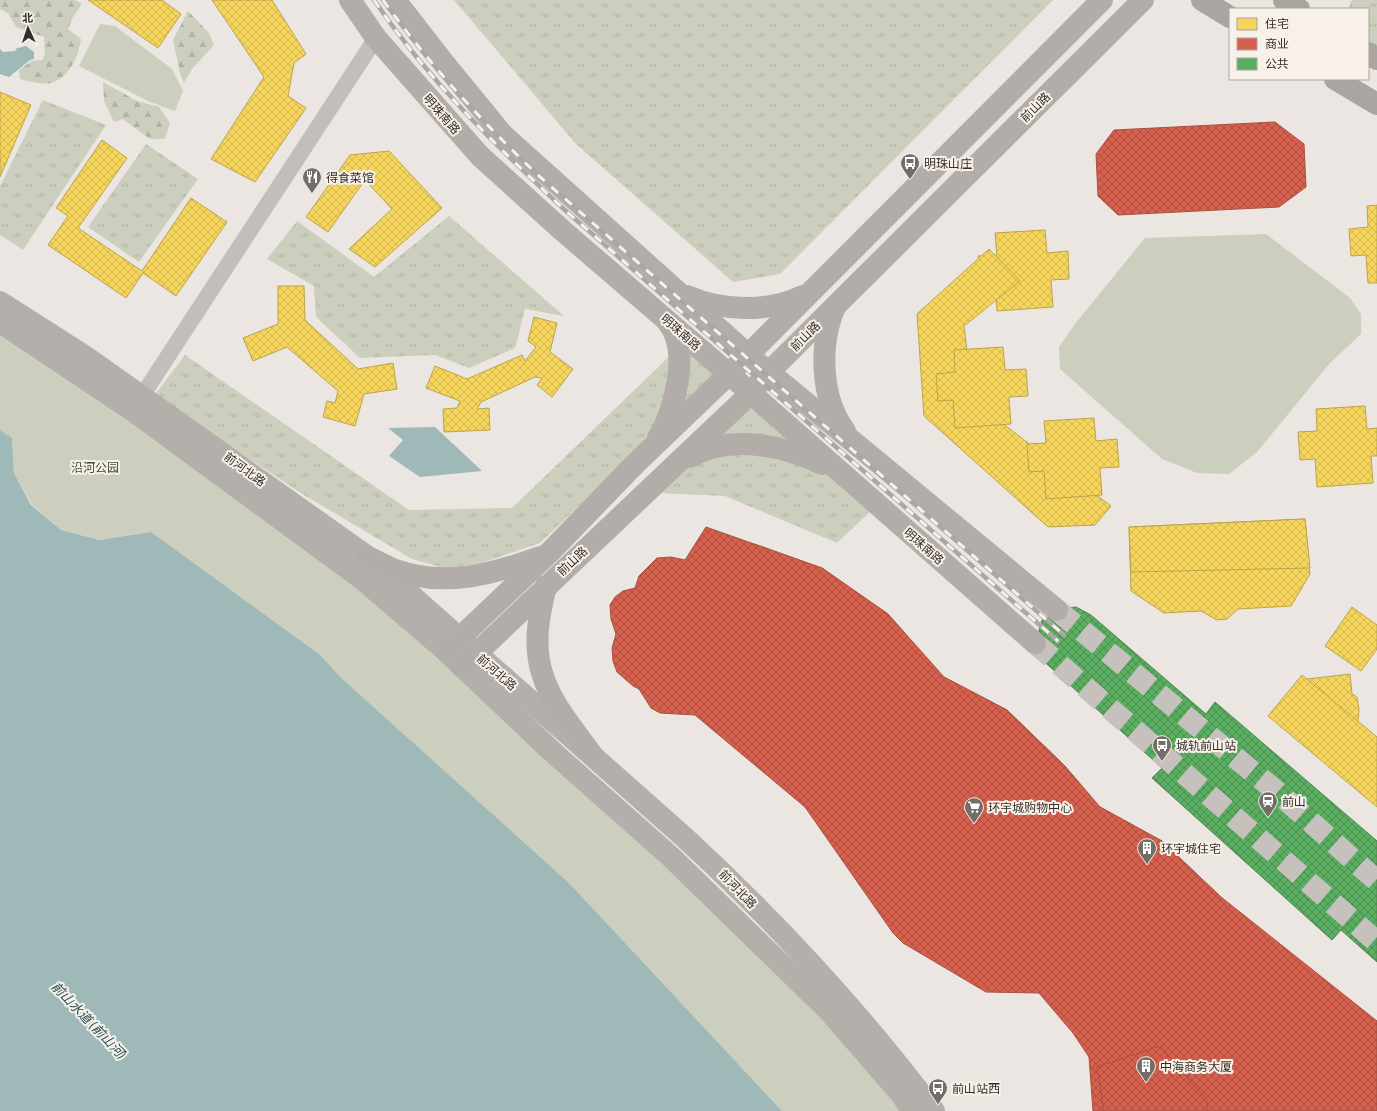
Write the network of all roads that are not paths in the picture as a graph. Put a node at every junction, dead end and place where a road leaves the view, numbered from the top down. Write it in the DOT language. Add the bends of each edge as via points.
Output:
graph roads {
  1 [pos="350,0"];
  2 [pos="396,0"];
  3 [pos="1102,0"];
  4 [pos="1143,0"];
  5 [pos="1202,0"];
  6 [pos="1284,0"];
  7 [pos="1296,8"];
  8 [pos="1229,16"];
  9 [pos="376,38"];
  10 [pos="1337,80"];
  11 [pos="1377,104"];
  12 [pos="503,135"];
  13 [pos="480,156"];
  14 [pos="815,287"];
  15 [pos="674,289"];
  16 [pos="0,302"];
  17 [pos="835,305"];
  18 [pos="662,316"];
  19 [pos="0,322"];
  20 [pos="748,354"];
  21 [pos="768,372"];
  22 [pos="729,374"];
  23 [pos="750,394"];
  24 [pos="137,403"];
  25 [pos="853,442"];
  26 [pos="651,449"];
  27 [pos="674,467"];
  28 [pos="845,477"];
  29 [pos="549,553"];
  30 [pos="368,557"];
  31 [pos="546,586"];
  32 [pos="1057,610"];
  33 [pos="1035,643"];
  34 [pos="452,644"];
  35 [pos="469,660"];
  36 [pos="593,756"];
  37 [pos="912,1111"];
  38 [pos="934,1111"];
  1 -- 9 [label="main road, 明珠南路"];
  2 -- 12 [label="main road"];
  3 -- 14 [label="main road, 前山路"];
  4 -- 17 [label="main road, 前山路"];
  5 -- 8 [label="highway"];
  6 -- 7 [label="highway"];
  9 -- 13 [label="main road, 明珠南路"];
  9 -- 24 [label="street"];
  10 -- 11 [label="highway"];
  12 -- 13 [label="main road"];
  12 -- 15 [label="main road"];
  13 -- 18 [label="main road, 明珠南路"];
  14 -- 15 [label="main road" via="792,301 778,306 759,307 718,306"];
  14 -- 20 [label="main road, 前山路"];
  15 -- 20 [label="main road"];
  16 -- 24 [label="main road, 前河北路" via="86,357"];
  17 -- 21 [label="main road, 前山路"];
  17 -- 25 [label="main road" via="824,356 826,377 837,417"];
  18 -- 22 [label="main road, 明珠南路"];
  18 -- 26 [label="main road" via="673,330 678,342 679,367 671,407 660,435"];
  19 -- 24 [label="main road, 前河北路"];
  20 -- 21 [label="main road"];
  20 -- 22 [label="main road, 前山路"];
  21 -- 23 [label="main road, 前山路"];
  21 -- 25 [label="main road"];
  22 -- 23 [label="main road, 明珠南路"];
  22 -- 26 [label="main road, 前山路"];
  23 -- 27 [label="main road, 前山路"];
  23 -- 28 [label="main road, 明珠南路"];
  24 -- 30 [label="main road, 前河北路"];
  24 -- 34 [label="main road, 前河北路" via="362,579"];
  25 -- 32 [label="main road"];
  26 -- 29 [label="main road, 前山路"];
  27 -- 28 [label="main road" via="697,453 721,446 762,445 802,455"];
  27 -- 31 [label="main road, 前山路"];
  28 -- 33 [label="main road, 明珠南路"];
  29 -- 30 [label="main road" via="488,574 452,580 396,570"];
  29 -- 34 [label="main road, 前山路"];
  30 -- 34 [label="main road, 前河北路"];
  31 -- 35 [label="main road, 前山路"];
  31 -- 36 [label="main road" via="538,627 542,673 553,697"];
  34 -- 35 [label="main road, 前河北路"];
  35 -- 36 [label="main road, 前河北路"];
  35 -- 37 [label="main road, 前河北路" via="547,747 671,857 829,1011 902,1095"];
  36 -- 38 [label="main road, 前河北路" via="730,880 836,993 900,1066"];
}
